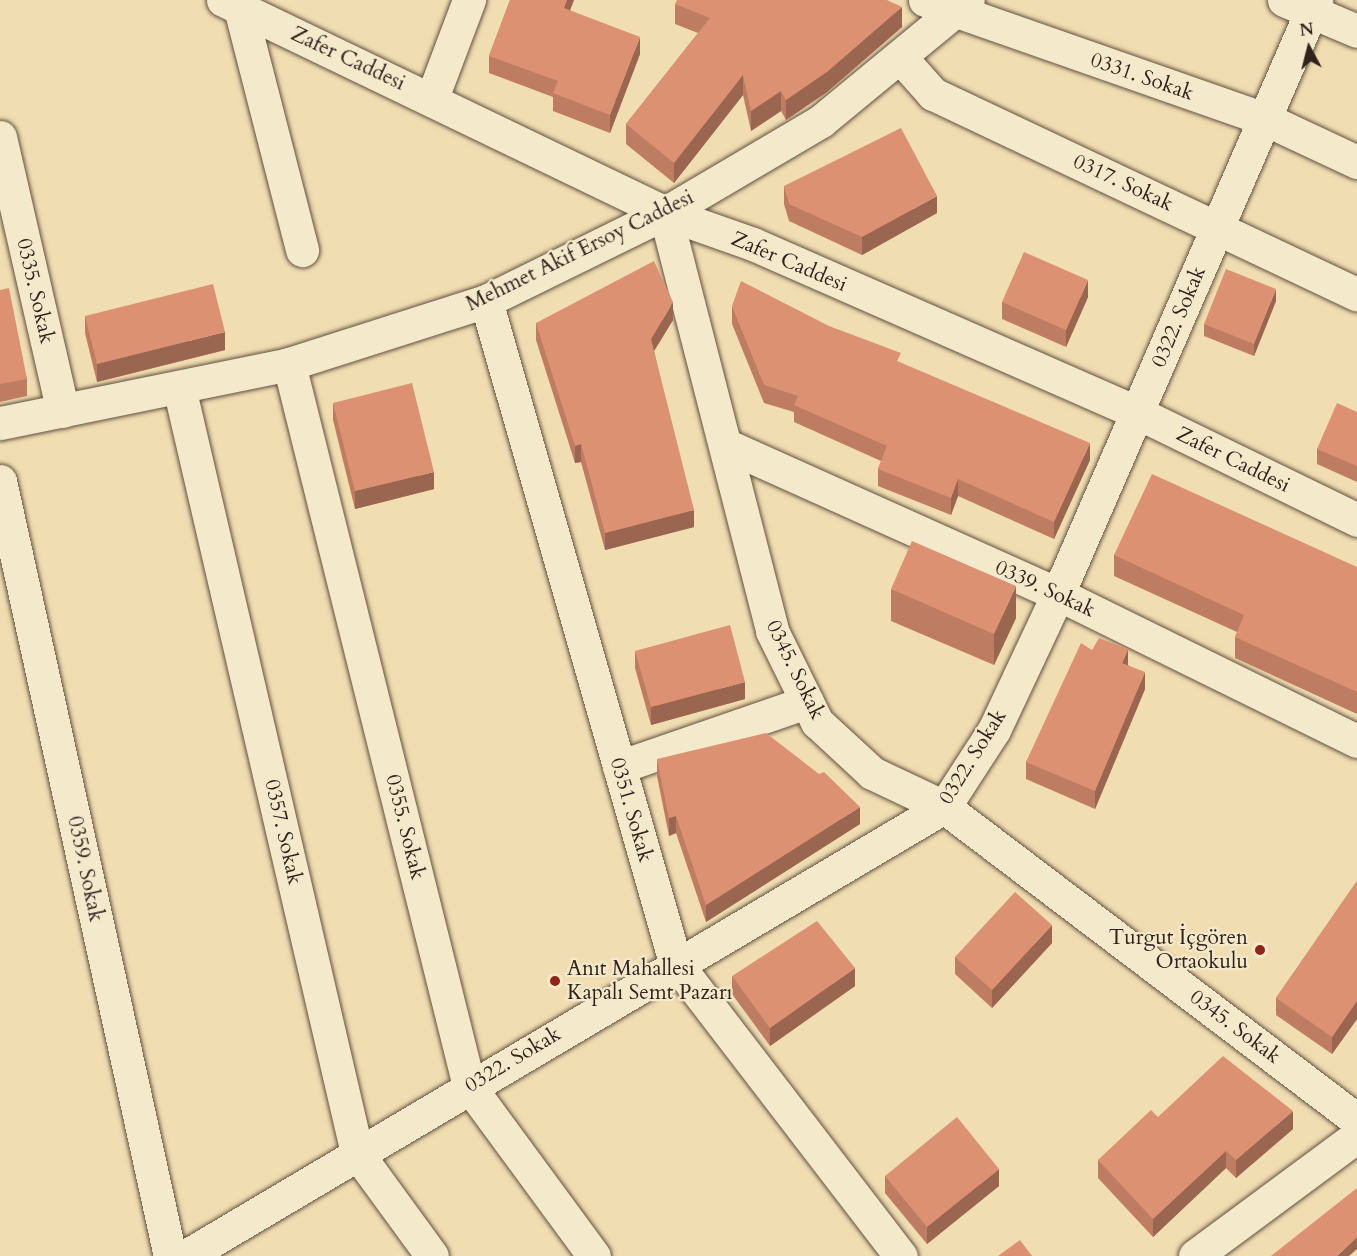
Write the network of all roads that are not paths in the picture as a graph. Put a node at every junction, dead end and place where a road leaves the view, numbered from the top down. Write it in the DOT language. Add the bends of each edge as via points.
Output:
graph roads {
  1 [pos="469,0"];
  2 [pos="232,4"];
  3 [pos="948,4"];
  4 [pos="1303,4"];
  5 [pos="1357,31"];
  6 [pos="900,57"];
  7 [pos="432,98"];
  8 [pos="1264,119"];
  9 [pos="0,137"];
  10 [pos="1357,162"];
  11 [pos="665,213"];
  12 [pos="1218,228"];
  13 [pos="302,250"];
  14 [pos="1357,294"];
  15 [pos="486,301"];
  16 [pos="289,364"];
  17 [pos="179,387"];
  18 [pos="63,411"];
  19 [pos="1138,413"];
  20 [pos="0,423"];
  21 [pos="728,446"];
  22 [pos="0,482"];
  23 [pos="1357,520"];
  24 [pos="1058,594"];
  25 [pos="807,702"];
  26 [pos="1357,741"];
  27 [pos="619,767"];
  28 [pos="944,807"];
  29 [pos="675,962"];
  30 [pos="469,1086"];
  31 [pos="1357,1120"];
  32 [pos="1357,1136"];
  33 [pos="357,1153"];
  34 [pos="170,1256"];
  35 [pos="186,1256"];
  36 [pos="432,1256"];
  37 [pos="594,1256"];
  38 [pos="901,1256"];
  39 [pos="1195,1256"];
  1 -- 7 [label="street"];
  2 -- 7 [label="street, Zafer Caddesi"];
  2 -- 13 [label="street"];
  3 -- 6 [label="street, Mehmet Akif Ersoy Caddesi"];
  3 -- 8 [label="street, 0331. Sokak"];
  4 -- 5 [label="street"];
  4 -- 8 [label="street, 0322. Sokak"];
  6 -- 11 [label="street, Mehmet Akif Ersoy Caddesi" via="821,121"];
  6 -- 12 [label="street, 0317. Sokak" via="933,94"];
  7 -- 11 [label="street, Zafer Caddesi"];
  8 -- 10 [label="street, 0331. Sokak"];
  8 -- 12 [label="street, 0322. Sokak"];
  9 -- 18 [label="street, 0335. Sokak"];
  11 -- 15 [label="street, Mehmet Akif Ersoy Caddesi"];
  11 -- 19 [label="street, Zafer Caddesi" via="753,244"];
  11 -- 21 [label="street, 0345. Sokak"];
  12 -- 14 [label="street, 0317. Sokak"];
  12 -- 19 [label="street, 0322. Sokak"];
  15 -- 16 [label="street, Mehmet Akif Ersoy Caddesi"];
  15 -- 27 [label="street, 0351. Sokak"];
  16 -- 17 [label="street, Mehmet Akif Ersoy Caddesi"];
  16 -- 30 [label="street, 0355. Sokak"];
  17 -- 18 [label="street, Mehmet Akif Ersoy Caddesi"];
  17 -- 33 [label="street, 0357. Sokak"];
  18 -- 20 [label="street, Mehmet Akif Ersoy Caddesi"];
  19 -- 23 [label="street, Zafer Caddesi"];
  19 -- 24 [label="street, 0322. Sokak"];
  21 -- 24 [label="street, 0339. Sokak"];
  21 -- 25 [label="street, 0345. Sokak" via="772,631"];
  22 -- 34 [label="street, 0359. Sokak"];
  24 -- 26 [label="street, 0339. Sokak"];
  24 -- 28 [label="street, 0322. Sokak" via="994,730"];
  25 -- 27 [label="street"];
  25 -- 28 [label="street, 0345. Sokak" via="817,722 872,773"];
  27 -- 29 [label="street, 0351. Sokak"];
  28 -- 29 [label="street, 0322. Sokak"];
  28 -- 31 [label="street, 0345. Sokak"];
  29 -- 30 [label="street, 0322. Sokak"];
  29 -- 38 [label="street, 0351. Sokak"];
  30 -- 33 [label="street, 0322. Sokak"];
  30 -- 37 [label="street, 0355. Sokak"];
  32 -- 39 [label="street"];
  33 -- 35 [label="street, 0322. Sokak"];
  33 -- 36 [label="street, 0357. Sokak"];
}
